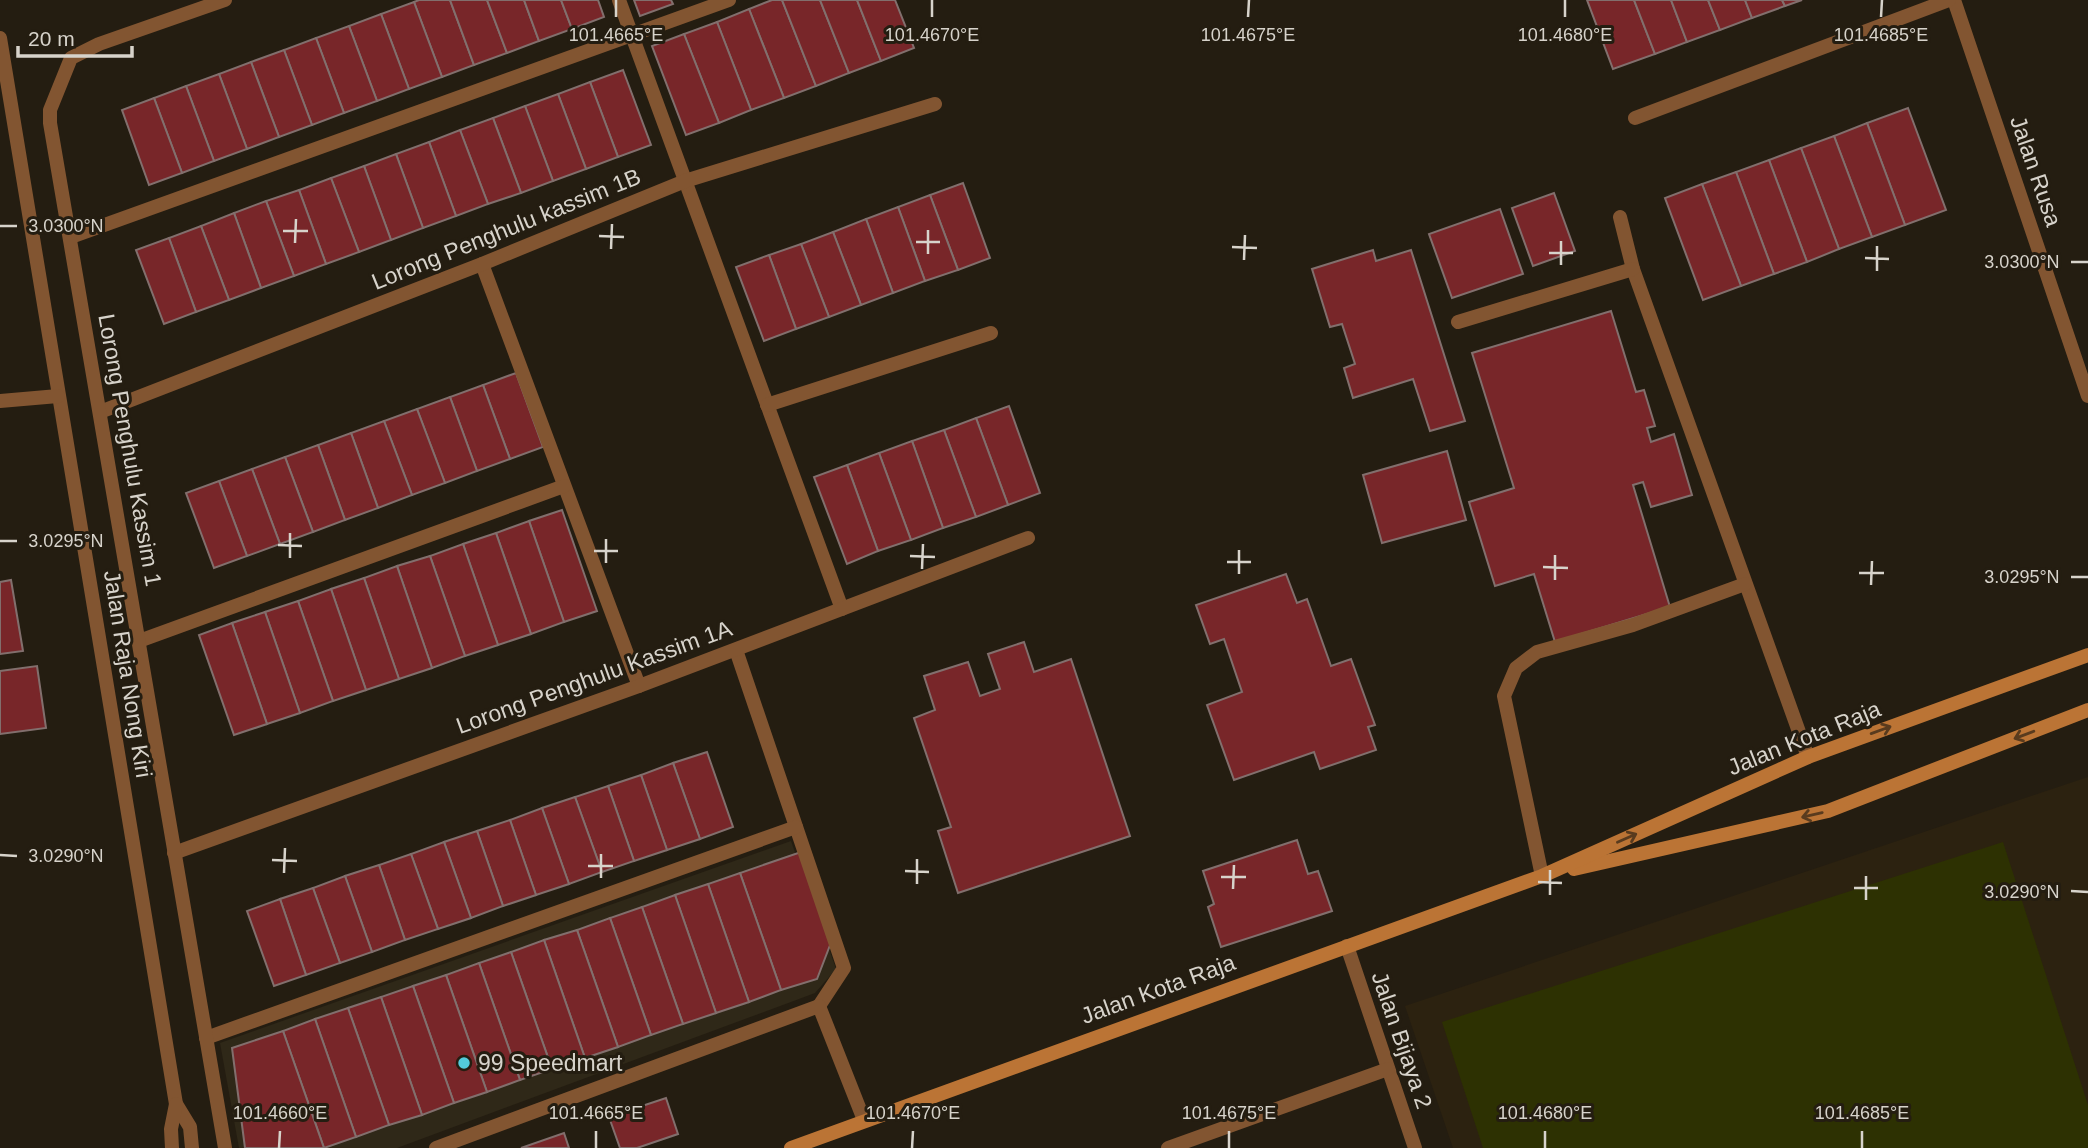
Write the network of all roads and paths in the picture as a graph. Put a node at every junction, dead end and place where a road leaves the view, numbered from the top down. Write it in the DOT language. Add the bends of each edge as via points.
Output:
graph roads {
  1 [pos="225,0"];
  2 [pos="619,0"];
  3 [pos="729,0"];
  4 [pos="1952,0"];
  5 [pos="632,36"];
  6 [pos="0,38"];
  7 [pos="935,104"];
  8 [pos="1635,118"];
  9 [pos="685,181"];
  10 [pos="1620,217"];
  11 [pos="71,237"];
  12 [pos="482,264"];
  13 [pos="1633,269"];
  14 [pos="1458,322"];
  15 [pos="991,333"];
  16 [pos="58,396"];
  17 [pos="2088,396"];
  18 [pos="0,401"];
  19 [pos="767,405"];
  20 [pos="100,412"];
  21 [pos="564,486"];
  22 [pos="1028,538"];
  23 [pos="1745,584"];
  24 [pos="842,609"];
  25 [pos="139,641"];
  26 [pos="736,650"];
  27 [pos="2088,655"];
  28 [pos="639,687"];
  29 [pos="2088,710"];
  30 [pos="1808,757"];
  31 [pos="796,827"];
  32 [pos="174,853"];
  33 [pos="1542,876"];
  34 [pos="1347,946"];
  35 [pos="818,1006"];
  36 [pos="206,1038"];
  37 [pos="1388,1069"];
  38 [pos="176,1104"];
  39 [pos="864,1120"];
  40 [pos="172,1148"];
  41 [pos="192,1148"];
  42 [pos="225,1148"];
  43 [pos="436,1148"];
  44 [pos="791,1148"];
  45 [pos="1168,1148"];
  46 [pos="1415,1148"];
  1 -- 11 [label="street, Lorong Penghulu Kassim 1" via="71,58 50,110"];
  2 -- 5 [label="street"];
  3 -- 5 [label="street"];
  4 -- 8 [label="street"];
  4 -- 17 [label="street, Jalan Rusa"];
  5 -- 9 [label="street"];
  5 -- 11 [label="street"];
  6 -- 16 [label="street, Jalan Raja Nong Kiri"];
  7 -- 9 [label="street, Lorong Penghulu kassim 1B"];
  9 -- 12 [label="street, Lorong Penghulu kassim 1B"];
  9 -- 19 [label="street"];
  10 -- 13 [label="street"];
  11 -- 20 [label="street, Lorong Penghulu Kassim 1"];
  12 -- 20 [label="street, Lorong Penghulu kassim 1B"];
  12 -- 21 [label="street"];
  13 -- 14 [label="street"];
  13 -- 23 [label="street"];
  15 -- 19 [label="street"];
  16 -- 18 [label="street"];
  16 -- 38 [label="street, Jalan Raja Nong Kiri"];
  19 -- 24 [label="street"];
  20 -- 25 [label="street, Lorong Penghulu Kassim 1"];
  21 -- 25 [label="street"];
  21 -- 28 [label="street"];
  22 -- 24 [label="street, Lorong Penghulu Kassim 1A"];
  23 -- 30 [label="street"];
  23 -- 33 [label="street" via="1633,625 1555,645 1516,668 1504,696"];
  24 -- 26 [label="street, Lorong Penghulu Kassim 1A"];
  25 -- 32 [label="street, Lorong Penghulu Kassim 1"];
  26 -- 28 [label="street, Lorong Penghulu Kassim 1A"];
  26 -- 31 [label="street"];
  30 -- 27 [label="main road, Jalan Kota Raja, one-way"];
  28 -- 32 [label="street, Lorong Penghulu Kassim 1A"];
  29 -- 33 [label="main road, Jalan Kota Raja, one-way" via="1828,811"];
  33 -- 30 [label="main road, Jalan Kota Raja, one-way"];
  31 -- 35 [label="street" via="845,968"];
  31 -- 36 [label="street"];
  32 -- 36 [label="street, Lorong Penghulu Kassim 1"];
  33 -- 34 [label="main road, Jalan Kota Raja"];
  34 -- 37 [label="street, Jalan Bijaya 2"];
  34 -- 39 [label="main road, Jalan Kota Raja"];
  35 -- 39 [label="street"];
  35 -- 43 [label="street"];
  36 -- 42 [label="street, Lorong Penghulu Kassim 1"];
  37 -- 45 [label="street"];
  37 -- 46 [label="street, Jalan Bijaya 2"];
  38 -- 40 [label="street"];
  38 -- 41 [label="street, Jalan Raja Nong Kiri" via="190,1128"];
  39 -- 44 [label="main road, Jalan Kota Raja"];
}
